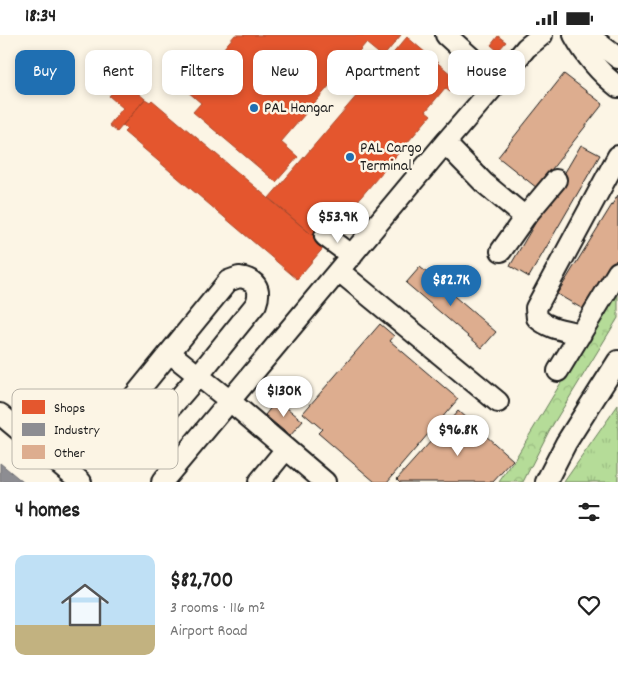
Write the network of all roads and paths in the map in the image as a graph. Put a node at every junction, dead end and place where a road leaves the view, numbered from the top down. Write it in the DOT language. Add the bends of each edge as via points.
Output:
graph roads {
  1 [pos="446,35"];
  2 [pos="542,35"];
  3 [pos="574,35"];
  4 [pos="588,35"];
  5 [pos="463,50"];
  6 [pos="524,50"];
  7 [pos="618,58"];
  8 [pos="618,87"];
  9 [pos="487,95"];
  10 [pos="445,143"];
  11 [pos="618,156"];
  12 [pos="556,180"];
  13 [pos="525,217"];
  14 [pos="324,236"];
  15 [pos="501,251"];
  16 [pos="352,256"];
  17 [pos="339,271"];
  18 [pos="618,272"];
  19 [pos="581,334"];
  20 [pos="170,353"];
  21 [pos="618,361"];
  22 [pos="558,371"];
  23 [pos="198,376"];
  24 [pos="141,389"];
  25 [pos="178,399"];
  26 [pos="230,401"];
  27 [pos="498,402"];
  28 [pos="0,414"];
  29 [pos="12,424"];
  30 [pos="286,449"];
  31 [pos="178,463"];
  32 [pos="65,469"];
  33 [pos="173,469"];
  34 [pos="80,482"];
  35 [pos="162,482"];
  36 [pos="259,482"];
  37 [pos="324,482"];
  38 [pos="546,482"];
  1 -- 5 [label="street"];
  2 -- 6 [label="street"];
  3 -- 8 [label="street" via="589,58"];
  4 -- 7 [label="street"];
  9 -- 10 [label="street"];
  10 -- 13 [label="street" via="484,183"];
  10 -- 16 [label="street"];
  11 -- 19 [label="street" via="536,308 537,318 544,324"];
  12 -- 13 [label="street"];
  13 -- 15 [label="street"];
  14 -- 16 [label="street"];
  16 -- 17 [label="street"];
  17 -- 26 [label="street"];
  17 -- 27 [label="street"];
  18 -- 19 [label="street"];
  19 -- 22 [label="street"];
  20 -- 23 [label="street"];
  20 -- 23 [label="street" via="228,281 239,277 250,280 259,293 256,304"];
  20 -- 24 [label="street"];
  21 -- 38 [label="street" via="566,443"];
  23 -- 25 [label="street"];
  23 -- 26 [label="street"];
  26 -- 30 [label="street"];
  26 -- 31 [label="street"];
  28 -- 29 [label="street"];
  30 -- 36 [label="street"];
  30 -- 37 [label="street"];
  32 -- 34 [label="street"];
  33 -- 35 [label="street"];
}
